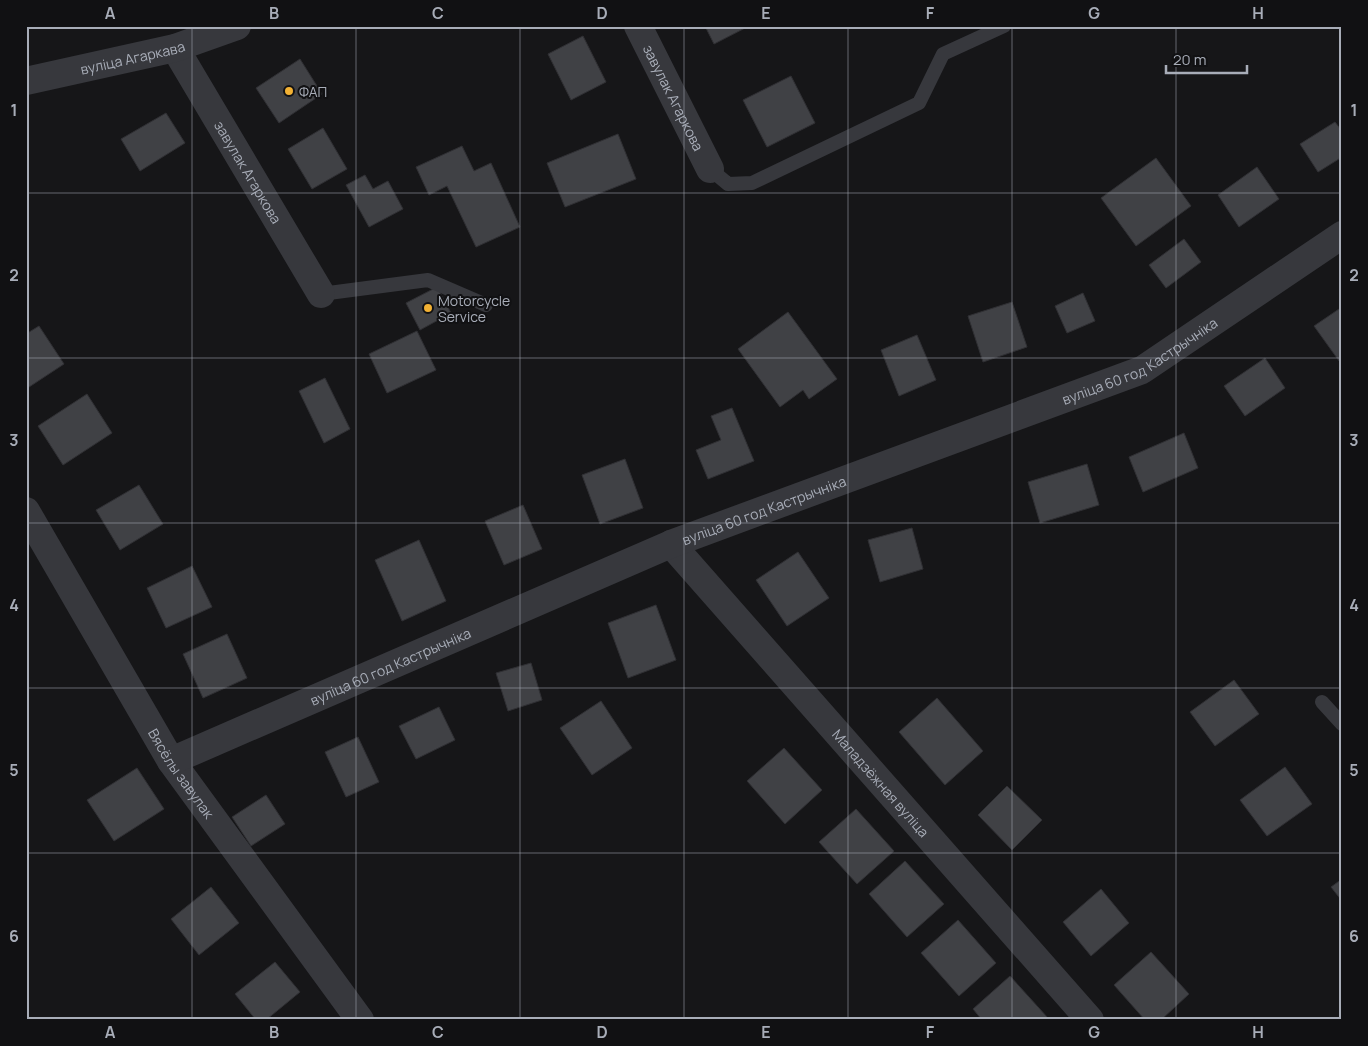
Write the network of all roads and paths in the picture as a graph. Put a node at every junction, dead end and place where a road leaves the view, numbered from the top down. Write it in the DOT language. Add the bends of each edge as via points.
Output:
graph roads {
  1 [pos="237,26"];
  2 [pos="638,26"];
  3 [pos="1004,26"];
  4 [pos="175,48"];
  5 [pos="26,81"];
  6 [pos="710,169"];
  7 [pos="1342,236"];
  8 [pos="321,294"];
  9 [pos="486,305"];
  10 [pos="26,511"];
  11 [pos="671,544"];
  12 [pos="1322,702"];
  13 [pos="1342,724"];
  14 [pos="171,762"];
  15 [pos="360,1020"];
  16 [pos="1090,1020"];
  1 -- 4 [label="street, вуліца Агаркава"];
  2 -- 6 [label="street, завулак Агаркова"];
  3 -- 6 [label="lane" via="943,54 919,103 752,183 728,184"];
  4 -- 5 [label="street, вуліца Агаркава"];
  4 -- 8 [label="street, завулак Агаркова"];
  7 -- 11 [label="street, вуліца 60 год Кастрычніка" via="1142,370"];
  8 -- 9 [label="lane" via="428,280"];
  10 -- 14 [label="street, Вясёлы завулак"];
  11 -- 14 [label="street, вуліца 60 год Кастрычніка"];
  11 -- 16 [label="street, Маладзёжная вуліца"];
  12 -- 13 [label="lane"];
  14 -- 15 [label="street, Вясёлы завулак"];
}
